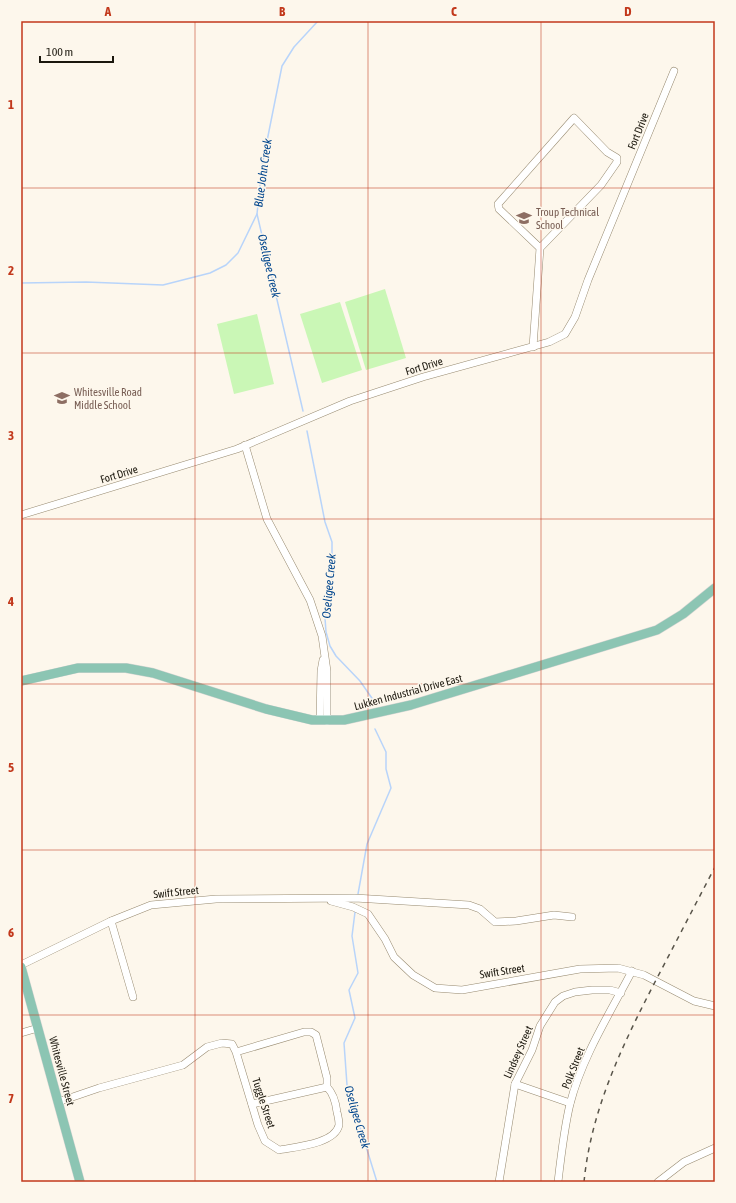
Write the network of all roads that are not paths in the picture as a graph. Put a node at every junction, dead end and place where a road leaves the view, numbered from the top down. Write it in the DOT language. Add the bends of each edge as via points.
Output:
graph roads {
  1 [pos="674,71"];
  2 [pos="540,248"];
  3 [pos="533,347"];
  4 [pos="245,445"];
  5 [pos="21,515"];
  6 [pos="715,588"];
  7 [pos="21,681"];
  8 [pos="323,721"];
  9 [pos="322,898"];
  10 [pos="572,917"];
  11 [pos="111,921"];
  12 [pos="21,966"];
  13 [pos="632,971"];
  14 [pos="621,993"];
  15 [pos="133,997"];
  16 [pos="715,1006"];
  17 [pos="38,1028"];
  18 [pos="21,1033"];
  19 [pos="236,1052"];
  20 [pos="514,1084"];
  21 [pos="327,1087"];
  22 [pos="58,1102"];
  23 [pos="570,1103"];
  24 [pos="252,1104"];
  25 [pos="715,1148"];
  26 [pos="80,1182"];
  27 [pos="499,1182"];
  28 [pos="558,1182"];
  29 [pos="658,1182"];
  1 -- 3 [label="street, Fort Drive" via="572,322 565,334"];
  2 -- 2 [label="street" via="601,185 617,162 617,158 607,152 574,118 498,204 499,209"];
  2 -- 3 [label="street"];
  3 -- 4 [label="street, Fort Drive" via="424,377 350,401"];
  4 -- 5 [label="street, Fort Drive"];
  4 -- 8 [label="street" via="267,519 310,600 322,636"];
  6 -- 8 [label="main road, Lukken Industrial Drive East" via="684,614 657,630 411,705 362,717"];
  7 -- 8 [label="main road, Lukken Industrial Drive East" via="78,668 126,668 153,673 266,709"];
  9 -- 10 [label="street, Swift Street" via="469,905 480,909 495,922 554,915"];
  9 -- 11 [label="street, Swift Street" via="185,901 151,905"];
  9 -- 13 [label="street, Swift Street" via="353,906 368,914 385,938 394,957 413,975 435,988 462,990 587,968 618,968"];
  11 -- 12 [label="street, Swift Street"];
  11 -- 15 [label="street"];
  12 -- 17 [label="main road, Whitesville Street"];
  13 -- 14 [label="street, Polk Street"];
  13 -- 16 [label="street, Swift Street" via="656,980 694,1001"];
  14 -- 20 [label="street, Lindsey Street" via="610,990 574,992 555,1002 540,1026 532,1050"];
  14 -- 23 [label="street, Polk Street" via="583,1069"];
  17 -- 18 [label="street"];
  17 -- 22 [label="main road, Whitesville Street"];
  19 -- 21 [label="street, Tuggle Street" via="311,1032 316,1036"];
  19 -- 22 [label="street" via="232,1044 222,1042 207,1047 183,1066 99,1088"];
  19 -- 24 [label="street, Tuggle Street"];
  20 -- 23 [label="street"];
  20 -- 27 [label="street, Lindsey Street"];
  21 -- 24 [label="street"];
  21 -- 24 [label="street, Tuggle Street" via="331,1091 339,1124 334,1134 326,1139 300,1146 279,1150 265,1141"];
  22 -- 26 [label="main road, Whitesville Street"];
  23 -- 28 [label="street, Polk Street"];
  25 -- 29 [label="street" via="684,1162"];
}
